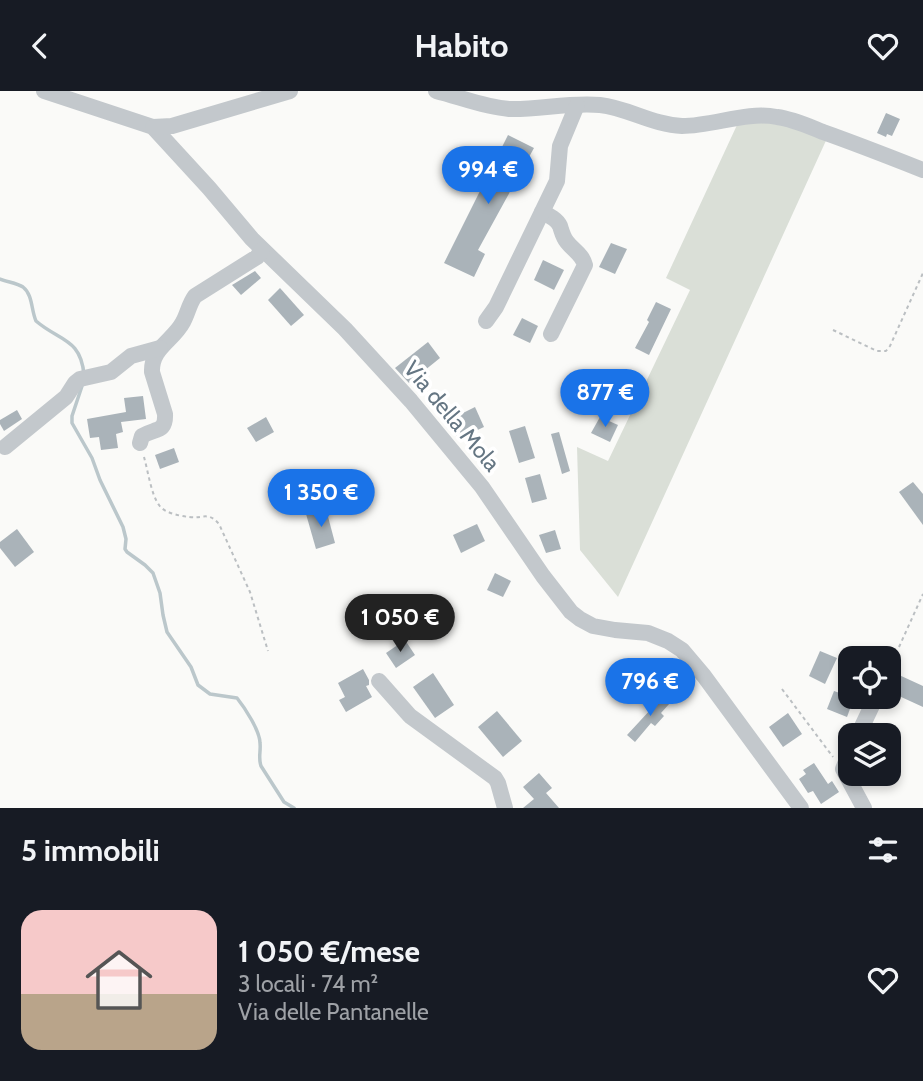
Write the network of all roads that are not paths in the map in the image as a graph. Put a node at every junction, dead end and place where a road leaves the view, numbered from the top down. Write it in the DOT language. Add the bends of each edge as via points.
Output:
graph roads {
  1 [pos="44,91"];
  2 [pos="290,91"];
  3 [pos="436,91"];
  4 [pos="577,105"];
  5 [pos="153,127"];
  6 [pos="923,170"];
  7 [pos="542,212"];
  8 [pos="262,250"];
  9 [pos="486,321"];
  10 [pos="551,334"];
  11 [pos="160,348"];
  12 [pos="140,443"];
  13 [pos="5,447"];
  14 [pos="379,681"];
  15 [pos="852,786"];
  16 [pos="505,808"];
  17 [pos="800,808"];
  18 [pos="864,808"];
  1 -- 5 [label="street, Via della Mola"];
  2 -- 5 [label="street" via="172,126"];
  3 -- 4 [label="street" via="501,108"];
  4 -- 6 [label="street" via="614,107 677,126 757,115 781,117"];
  4 -- 7 [label="street" via="560,146 557,181"];
  5 -- 8 [label="street, Via della Mola"];
  7 -- 9 [label="street"];
  7 -- 10 [label="street" via="560,226 566,242 585,265"];
  8 -- 11 [label="street" via="195,296 177,333"];
  8 -- 17 [label="street, Via della Mola" via="338,321 411,401 482,487 571,612 593,625 648,633 682,650"];
  11 -- 12 [label="street" via="152,372 165,414 164,426 142,436"];
  11 -- 13 [label="street" via="131,356 111,372 75,383 66,397"];
  14 -- 16 [label="street" via="410,716 495,778"];
  15 -- 18 [label="street"];
}
